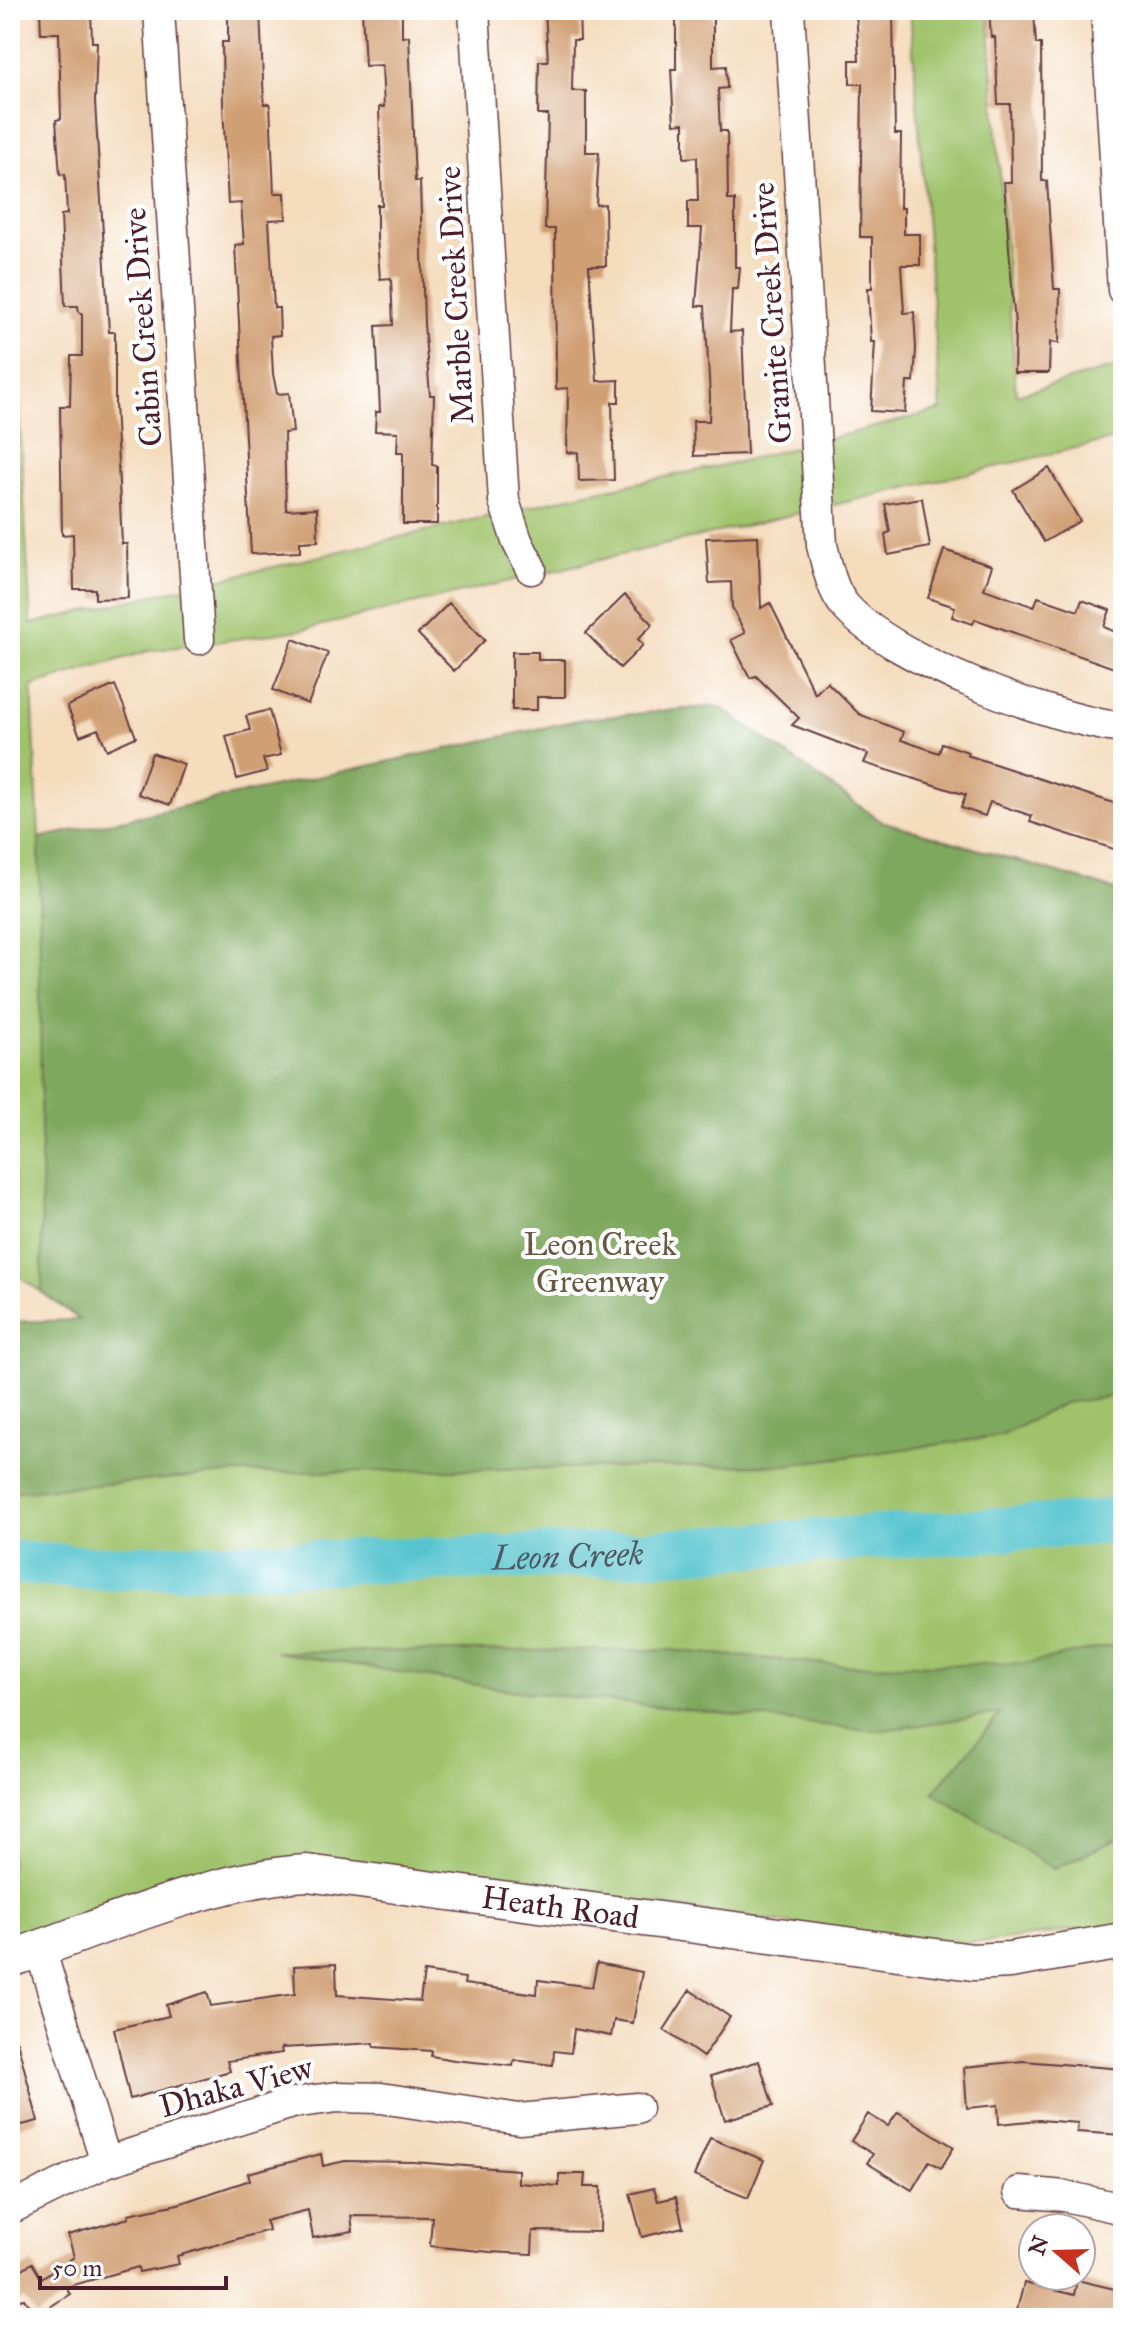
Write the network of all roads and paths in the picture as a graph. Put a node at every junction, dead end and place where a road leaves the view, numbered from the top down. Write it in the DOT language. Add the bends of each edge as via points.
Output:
graph roads {
  1 [pos="159,10"];
  2 [pos="474,10"];
  3 [pos="789,10"];
  4 [pos="1106,10"];
  5 [pos="1123,290"];
  6 [pos="531,569"];
  7 [pos="199,639"];
  8 [pos="1123,728"];
  9 [pos="1123,1941"];
  10 [pos="25,1954"];
  11 [pos="637,2108"];
  12 [pos="106,2162"];
  13 [pos="1019,2192"];
  14 [pos="10,2209"];
  15 [pos="1123,2209"];
  1 -- 7 [label="street, Cabin Creek Drive"];
  2 -- 6 [label="street, Marble Creek Drive" via="504,501"];
  3 -- 8 [label="street, Granite Creek Drive" via="822,545 832,581 846,607 895,648 965,680 1076,718"];
  4 -- 5 [label="street"];
  9 -- 10 [label="street, Heath Road" via="973,1962 307,1873 232,1883"];
  10 -- 12 [label="street"];
  11 -- 12 [label="street, Dhaka View" via="519,2119 381,2098 338,2097 292,2103"];
  12 -- 14 [label="street, Dhaka View"];
  13 -- 15 [label="street"];
}
